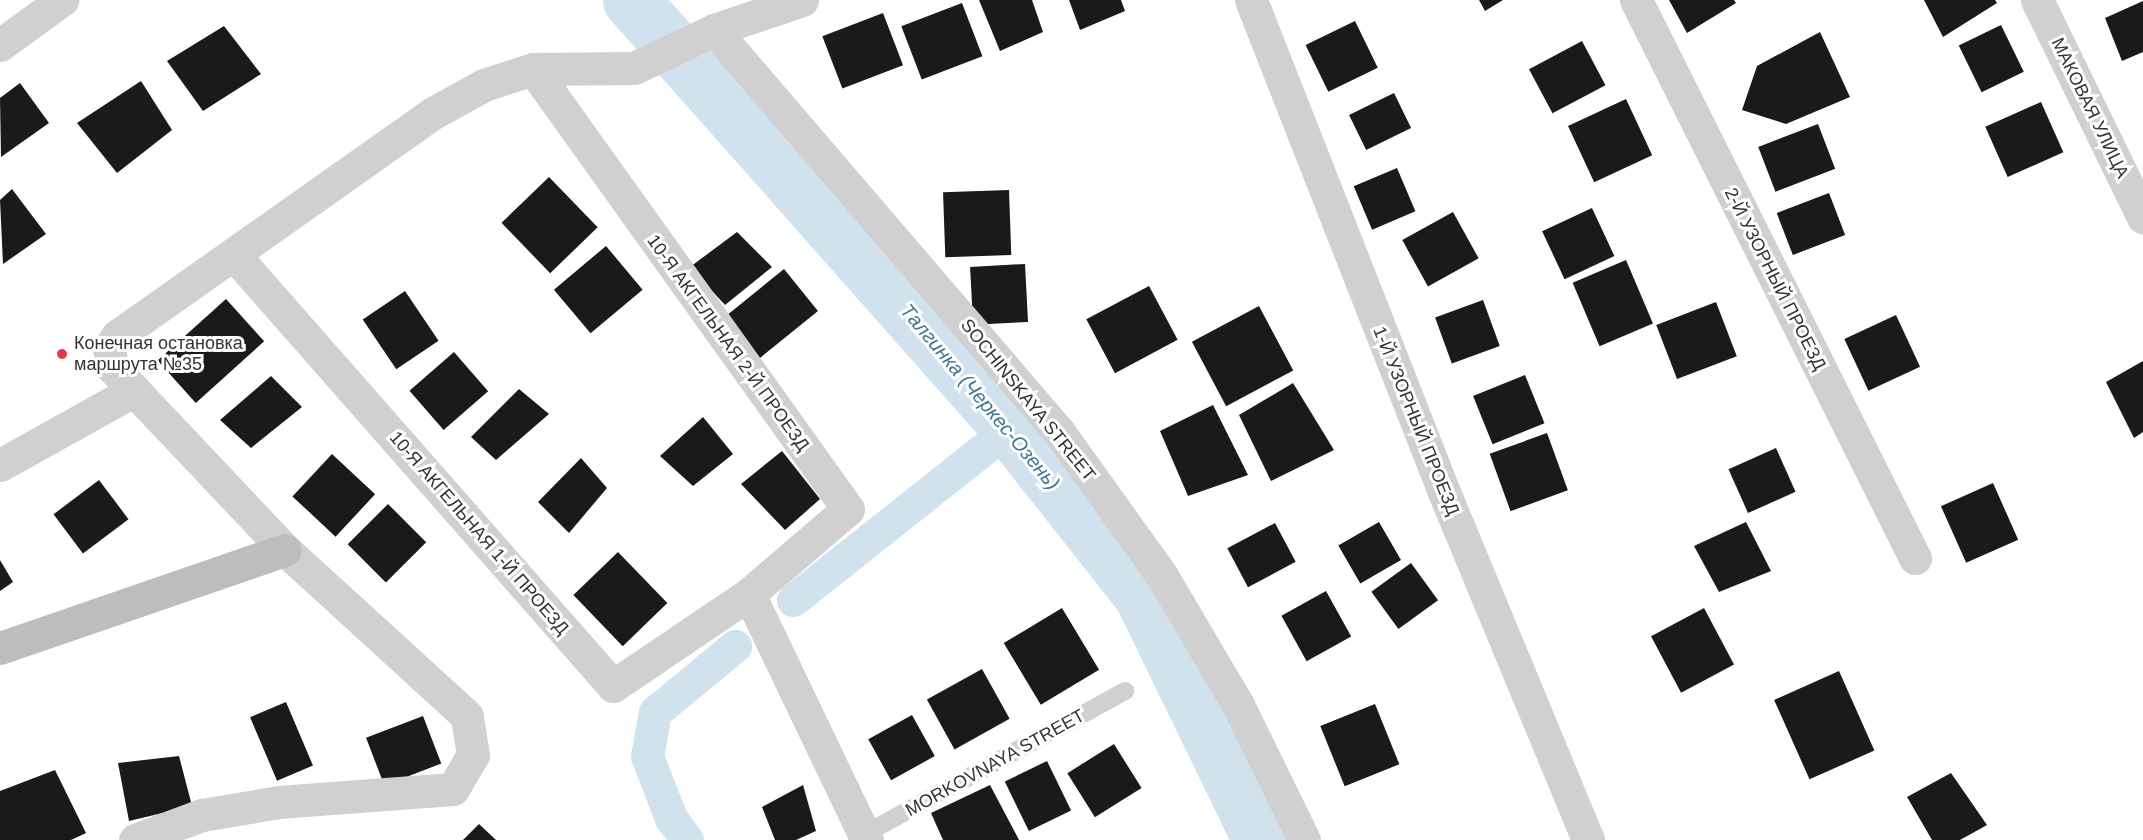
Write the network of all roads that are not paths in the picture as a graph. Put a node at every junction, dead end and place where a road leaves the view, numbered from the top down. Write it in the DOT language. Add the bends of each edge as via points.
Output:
graph roads {
  1 [pos="802,0"];
  2 [pos="1251,0"];
  3 [pos="1636,0"];
  4 [pos="2037,0"];
  5 [pos="48,4"];
  6 [pos="714,30"];
  7 [pos="0,45"];
  8 [pos="533,69"];
  9 [pos="2143,217"];
  10 [pos="236,257"];
  11 [pos="135,390"];
  12 [pos="0,465"];
  13 [pos="285,550"];
  14 [pos="1915,558"];
  15 [pos="749,594"];
  16 [pos="0,648"];
  17 [pos="1125,691"];
  18 [pos="866,837"];
  19 [pos="135,840"];
  20 [pos="1304,840"];
  21 [pos="1588,840"];
  1 -- 6 [label="street"];
  2 -- 21 [label="street, 1-Й УЗОРНЫЙ ПРОЕЗД" via="1444,492"];
  3 -- 14 [label="street, 2-Й УЗОРНЫЙ ПРОЕЗД"];
  4 -- 9 [label="street, МАКОВАЯ УЛИЦА"];
  5 -- 7 [label="street"];
  6 -- 8 [label="street" via="634,68"];
  6 -- 20 [label="street, SOCHINSKAYA STREET" via="1066,442 1162,576 1238,705"];
  8 -- 10 [label="street" via="484,85 435,112"];
  8 -- 15 [label="street, 10-Я АКГЕЛЬНАЯ 2-Й ПРОЕЗД" via="848,509"];
  10 -- 11 [label="street" via="117,336 109,349 112,367"];
  10 -- 15 [label="street, 10-Я АКГЕЛЬНАЯ 1-Й ПРОЕЗД" via="613,687"];
  11 -- 12 [label="street"];
  11 -- 13 [label="street"];
  13 -- 16 [label="street"];
  13 -- 19 [label="street" via="466,716 473,755 453,789 279,802 202,815"];
  15 -- 18 [label="street"];
  17 -- 18 [label="lane, MORKOVNAYA STREET"];
}
